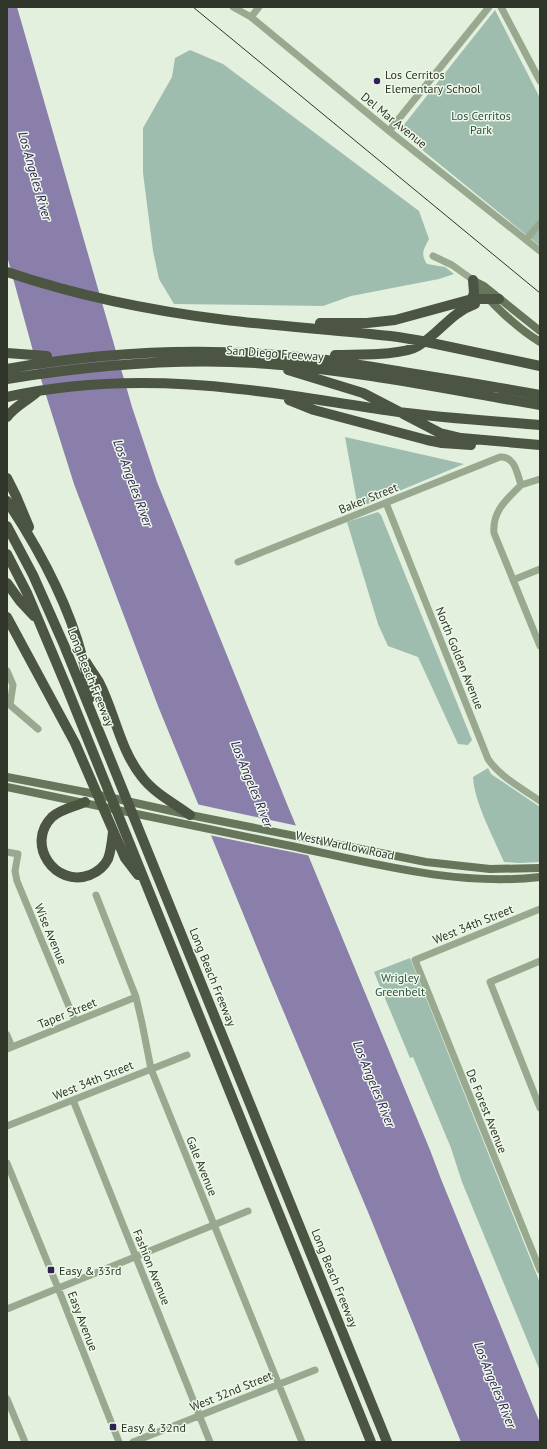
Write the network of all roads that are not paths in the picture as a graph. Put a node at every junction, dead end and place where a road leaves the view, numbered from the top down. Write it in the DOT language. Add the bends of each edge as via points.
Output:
graph roads {
  1 [pos="233,7"];
  2 [pos="259,7"];
  3 [pos="489,7"];
  4 [pos="501,7"];
  5 [pos="251,17"];
  6 [pos="540,81"];
  7 [pos="389,131"];
  8 [pos="540,223"];
  9 [pos="526,240"];
  10 [pos="540,252"];
  11 [pos="433,256"];
  12 [pos="7,272"];
  13 [pos="473,280"];
  14 [pos="494,299"];
  15 [pos="471,302"];
  16 [pos="296,327"];
  17 [pos="540,331"];
  18 [pos="540,342"];
  19 [pos="7,353"];
  20 [pos="183,354"];
  21 [pos="335,355"];
  22 [pos="47,356"];
  23 [pos="7,363"];
  24 [pos="267,364"];
  25 [pos="540,366"];
  26 [pos="7,369"];
  27 [pos="7,372"];
  28 [pos="7,379"];
  29 [pos="540,388"];
  30 [pos="38,391"];
  31 [pos="274,394"];
  32 [pos="540,395"];
  33 [pos="8,397"];
  34 [pos="540,398"];
  35 [pos="540,405"];
  36 [pos="10,414"];
  37 [pos="540,425"];
  38 [pos="540,446"];
  39 [pos="7,478"];
  40 [pos="540,480"];
  41 [pos="521,485"];
  42 [pos="7,501"];
  43 [pos="386,503"];
  44 [pos="7,526"];
  45 [pos="38,551"];
  46 [pos="7,554"];
  47 [pos="238,562"];
  48 [pos="540,569"];
  49 [pos="513,580"];
  50 [pos="7,584"];
  51 [pos="7,617"];
  52 [pos="38,620"];
  53 [pos="540,646"];
  54 [pos="82,656"];
  55 [pos="7,671"];
  56 [pos="8,706"];
  57 [pos="95,722"];
  58 [pos="38,729"];
  59 [pos="7,777"];
  60 [pos="7,788"];
  61 [pos="540,801"];
  62 [pos="90,803"];
  63 [pos="190,814"];
  64 [pos="113,832"];
  65 [pos="7,852"];
  66 [pos="540,868"];
  67 [pos="540,877"];
  68 [pos="146,884"];
  69 [pos="96,895"];
  70 [pos="540,909"];
  71 [pos="414,960"];
  72 [pos="540,962"];
  73 [pos="136,997"];
  74 [pos="75,1021"];
  75 [pos="7,1035"];
  76 [pos="9,1048"];
  77 [pos="187,1055"];
  78 [pos="151,1069"];
  79 [pos="73,1100"];
  80 [pos="540,1108"];
  81 [pos="7,1126"];
  82 [pos="7,1163"];
  83 [pos="248,1211"];
  84 [pos="214,1225"];
  85 [pos="136,1257"];
  86 [pos="540,1270"];
  87 [pos="58,1288"];
  88 [pos="7,1309"];
  89 [pos="315,1370"];
  90 [pos="278,1384"];
  91 [pos="7,1399"];
  92 [pos="200,1415"];
  93 [pos="25,1442"];
  94 [pos="119,1442"];
  95 [pos="133,1442"];
  96 [pos="210,1442"];
  97 [pos="302,1442"];
  98 [pos="371,1442"];
  99 [pos="387,1442"];
  1 -- 5 [label="street, Del Mar Avenue"];
  2 -- 5 [label="street"];
  3 -- 7 [label="street"];
  4 -- 6 [label="street"];
  5 -- 7 [label="street, Del Mar Avenue"];
  7 -- 9 [label="street, Del Mar Avenue"];
  8 -- 9 [label="street"];
  9 -- 10 [label="street, Del Mar Avenue"];
  11 -- 13 [label="street" via="452,265"];
  12 -- 16 [label="highway" via="97,297 178,313"];
  13 -- 14 [label="main road" via="484,286"];
  13 -- 15 [label="highway" via="474,293"];
  14 -- 15 [label="highway"];
  14 -- 17 [label="main road"];
  14 -- 18 [label="main road" via="511,320"];
  15 -- 16 [label="highway" via="395,320 316,323"];
  15 -- 21 [label="highway" via="414,349"];
  16 -- 25 [label="highway" via="398,337"];
  19 -- 22 [label="highway"];
  20 -- 21 [label="highway, San Diego Freeway" via="238,346"];
  20 -- 22 [label="highway, San Diego Freeway" via="130,347"];
  20 -- 24 [label="highway, San Diego Freeway"];
  20 -- 26 [label="highway" via="126,354"];
  20 -- 27 [label="highway" via="88,361"];
  20 -- 28 [label="highway, San Diego Freeway"];
  20 -- 32 [label="highway" via="227,352 299,356"];
  20 -- 34 [label="highway" via="244,356 336,365"];
  21 -- 29 [label="highway, San Diego Freeway"];
  22 -- 23 [label="highway, San Diego Freeway"];
  24 -- 35 [label="highway, San Diego Freeway" via="356,373"];
  24 -- 38 [label="highway" via="363,393 440,433"];
  30 -- 31 [label="highway" via="73,386 163,383"];
  30 -- 33 [label="highway"];
  30 -- 36 [label="highway"];
  31 -- 37 [label="highway" via="439,416"];
  31 -- 38 [label="highway" via="314,410 427,440 461,445"];
  39 -- 45 [label="highway"];
  40 -- 41 [label="street"];
  41 -- 43 [label="street, Baker Street" via="513,463 506,457 495,459"];
  41 -- 49 [label="street" via="500,508 495,516 494,525 494,533"];
  42 -- 45 [label="highway"];
  43 -- 47 [label="street, Baker Street"];
  43 -- 61 [label="street, North Golden Avenue" via="488,759 503,776"];
  44 -- 57 [label="highway, Long Beach Freeway" via="48,607"];
  45 -- 54 [label="highway" via="58,589"];
  46 -- 52 [label="highway"];
  48 -- 49 [label="street"];
  49 -- 53 [label="street"];
  50 -- 52 [label="highway"];
  51 -- 64 [label="highway" via="75,744"];
  52 -- 68 [label="highway"];
  54 -- 57 [label="highway"];
  54 -- 63 [label="highway" via="99,683 135,766 148,784"];
  55 -- 56 [label="street" via="13,685"];
  56 -- 58 [label="street"];
  57 -- 99 [label="highway, Long Beach Freeway"];
  59 -- 63 [label="main road, West Wardlow Road"];
  60 -- 62 [label="main road, West Wardlow Road"];
  62 -- 64 [label="highway" via="67,808 51,818 42,836 42,850 48,863 63,875 76,878 94,874 100,870 110,854"];
  62 -- 67 [label="main road, West Wardlow Road" via="424,873 490,880"];
  63 -- 66 [label="main road, West Wardlow Road" via="426,862 490,869"];
  64 -- 68 [label="highway" via="125,858"];
  65 -- 74 [label="street, Wise Avenue" via="18,854 15,871 17,881"];
  68 -- 98 [label="highway"];
  69 -- 73 [label="street, Gale Avenue"];
  70 -- 71 [label="street, West 34th Street"];
  71 -- 86 [label="street, De Forest Avenue"];
  72 -- 80 [label="street" via="490,982"];
  73 -- 74 [label="street, Taper Street"];
  73 -- 78 [label="street, Gale Avenue"];
  74 -- 76 [label="street, Taper Street"];
  75 -- 76 [label="street"];
  77 -- 78 [label="street, West 34th Street"];
  78 -- 79 [label="street, West 34th Street"];
  78 -- 84 [label="street, Gale Avenue"];
  79 -- 81 [label="street, West 34th Street"];
  79 -- 85 [label="street, Fashion Avenue"];
  82 -- 87 [label="street, Easy Avenue"];
  83 -- 84 [label="street"];
  84 -- 85 [label="street"];
  84 -- 90 [label="street, Gale Avenue"];
  85 -- 87 [label="street"];
  85 -- 92 [label="street, Fashion Avenue"];
  87 -- 88 [label="street"];
  87 -- 94 [label="street, Easy Avenue"];
  89 -- 90 [label="street, West 32nd Street"];
  90 -- 92 [label="street, West 32nd Street"];
  90 -- 97 [label="street, Gale Avenue"];
  91 -- 93 [label="street"];
  92 -- 95 [label="street, West 32nd Street"];
  92 -- 96 [label="street, Fashion Avenue"];
}
